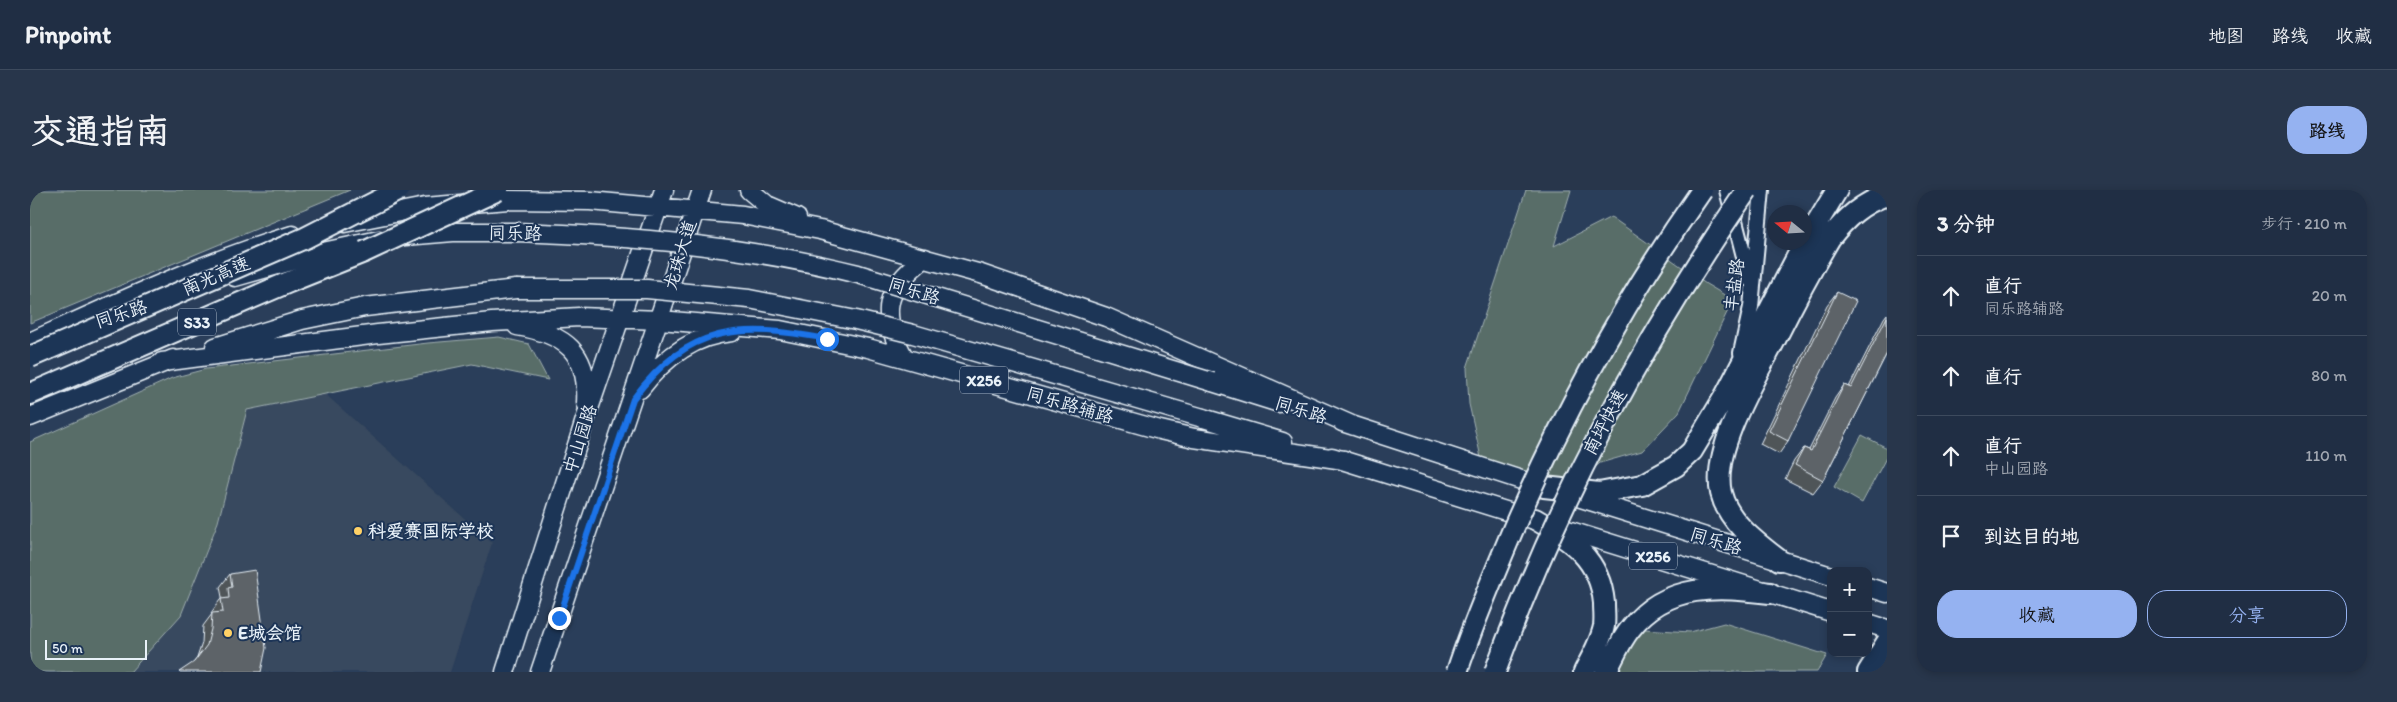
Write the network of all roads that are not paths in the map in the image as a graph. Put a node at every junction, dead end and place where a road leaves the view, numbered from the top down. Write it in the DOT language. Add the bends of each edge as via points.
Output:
graph roads {
  1 [pos="399,190"];
  2 [pos="498,190"];
  3 [pos="614,190"];
  4 [pos="664,190"];
  5 [pos="702,190"];
  6 [pos="749,190"];
  7 [pos="1702,190"];
  8 [pos="1727,190"];
  9 [pos="1747,190"];
  10 [pos="1762,190"];
  11 [pos="1837,190"];
  12 [pos="1887,195"];
  13 [pos="569,202"];
  14 [pos="658,208"];
  15 [pos="694,212"];
  16 [pos="820,230"];
  17 [pos="924,258"];
  18 [pos="1753,290"];
  19 [pos="622,318"];
  20 [pos="660,320"];
  21 [pos="492,322"];
  22 [pos="780,330"];
  23 [pos="30,343"];
  24 [pos="30,357"];
  25 [pos="904,357"];
  26 [pos="162,362"];
  27 [pos="1732,383"];
  28 [pos="30,394"];
  29 [pos="633,399"];
  30 [pos="30,417"];
  31 [pos="585,420"];
  32 [pos="1354,426"];
  33 [pos="1344,460"];
  34 [pos="1544,487"];
  35 [pos="1535,519"];
  36 [pos="1779,560"];
  37 [pos="1827,575"];
  38 [pos="1872,588"];
  39 [pos="1770,593"];
  40 [pos="1887,593"];
  41 [pos="1827,611"];
  42 [pos="1872,624"];
  43 [pos="1887,629"];
  44 [pos="1887,642"];
  45 [pos="505,672"];
  46 [pos="540,672"];
  47 [pos="1457,672"];
  48 [pos="1496,672"];
  49 [pos="1584,672"];
  50 [pos="1606,672"];
  51 [pos="1868,672"];
  1 -- 24 [label="highway, 南光高速 / S33, bridge" via="305,238"];
  2 -- 28 [label="highway, 南光高速 / S33, bridge" via="364,252"];
  3 -- 13 [label="main road"];
  4 -- 14 [label="main road, 龙珠大道"];
  5 -- 15 [label="main road, 龙珠大道"];
  6 -- 16 [label="main road, X256" via="767,205"];
  7 -- 47 [label="highway, 南坪快速, bridge" via="1601,348 1564,418 1488,587"];
  8 -- 18 [label="street"];
  9 -- 48 [label="highway, 南坪快速, bridge" via="1664,316 1593,443 1525,593"];
  10 -- 18 [label="street, 丰盐路"];
  11 -- 27 [label="highway" via="1798,255"];
  12 -- 36 [label="highway" via="1852,214 1826,244 1745,397 1719,468 1721,494 1726,507 1746,533"];
  13 -- 14 [label="main road"];
  13 -- 23 [label="main road" via="508,200 455,203 386,213 291,235 163,282"];
  14 -- 15 [label="main road"];
  14 -- 19 [label="main road, 中山园路"];
  15 -- 16 [label="main road, X256" via="743,216"];
  15 -- 20 [label="main road, 龙珠大道"];
  16 -- 17 [label="main road, X256"];
  17 -- 25 [label="main road" via="900,279 888,305 890,330"];
  17 -- 32 [label="main road, X256" via="981,274 1122,323"];
  18 -- 27 [label="street, 丰盐路" via="1744,344"];
  19 -- 20 [label="main road, 同乐路辅路 / X256"];
  19 -- 21 [label="main road, 同乐路辅路"];
  19 -- 31 [label="main road, 中山园路"];
  20 -- 22 [label="main road, 同乐路辅路 / X256"];
  20 -- 29 [label="main road, 中山园路"];
  21 -- 26 [label="main road, 同乐路辅路"];
  21 -- 31 [label="main road" via="543,332 572,349 586,377"];
  22 -- 25 [label="main road, 同乐路辅路 / X256"];
  22 -- 29 [label="main road" via="729,332 702,339 666,361"];
  23 -- 32 [label="main road, 同乐路, bridge" via="253,271 367,242 429,234 565,234 720,246 813,263"];
  25 -- 33 [label="main road, 同乐路辅路 / X256" via="1194,438"];
  26 -- 30 [label="main road, 同乐路"];
  26 -- 33 [label="main road, 同乐路, bridge" via="302,320 365,307 516,289 647,289 749,299 856,320"];
  27 -- 34 [label="highway" via="1692,451 1661,476 1642,486 1599,493"];
  29 -- 46 [label="main road, 中山园路"];
  31 -- 45 [label="main road, 中山园路"];
  32 -- 34 [label="main road, 同乐路 / X256"];
  33 -- 35 [label="main road, 同乐路 / X256"];
  34 -- 36 [label="main road, 同乐路 / X256"];
  35 -- 39 [label="main road, 同乐路 / X256"];
  35 -- 49 [label="highway" via="1578,548 1598,575 1603,593 1604,626"];
  36 -- 37 [label="main road, X256"];
  38 -- 40 [label="main road"];
  39 -- 41 [label="main road, X256"];
  39 -- 50 [label="highway" via="1702,589 1666,600 1638,620"];
  42 -- 43 [label="main road"];
  44 -- 51 [label="highway"];
}
